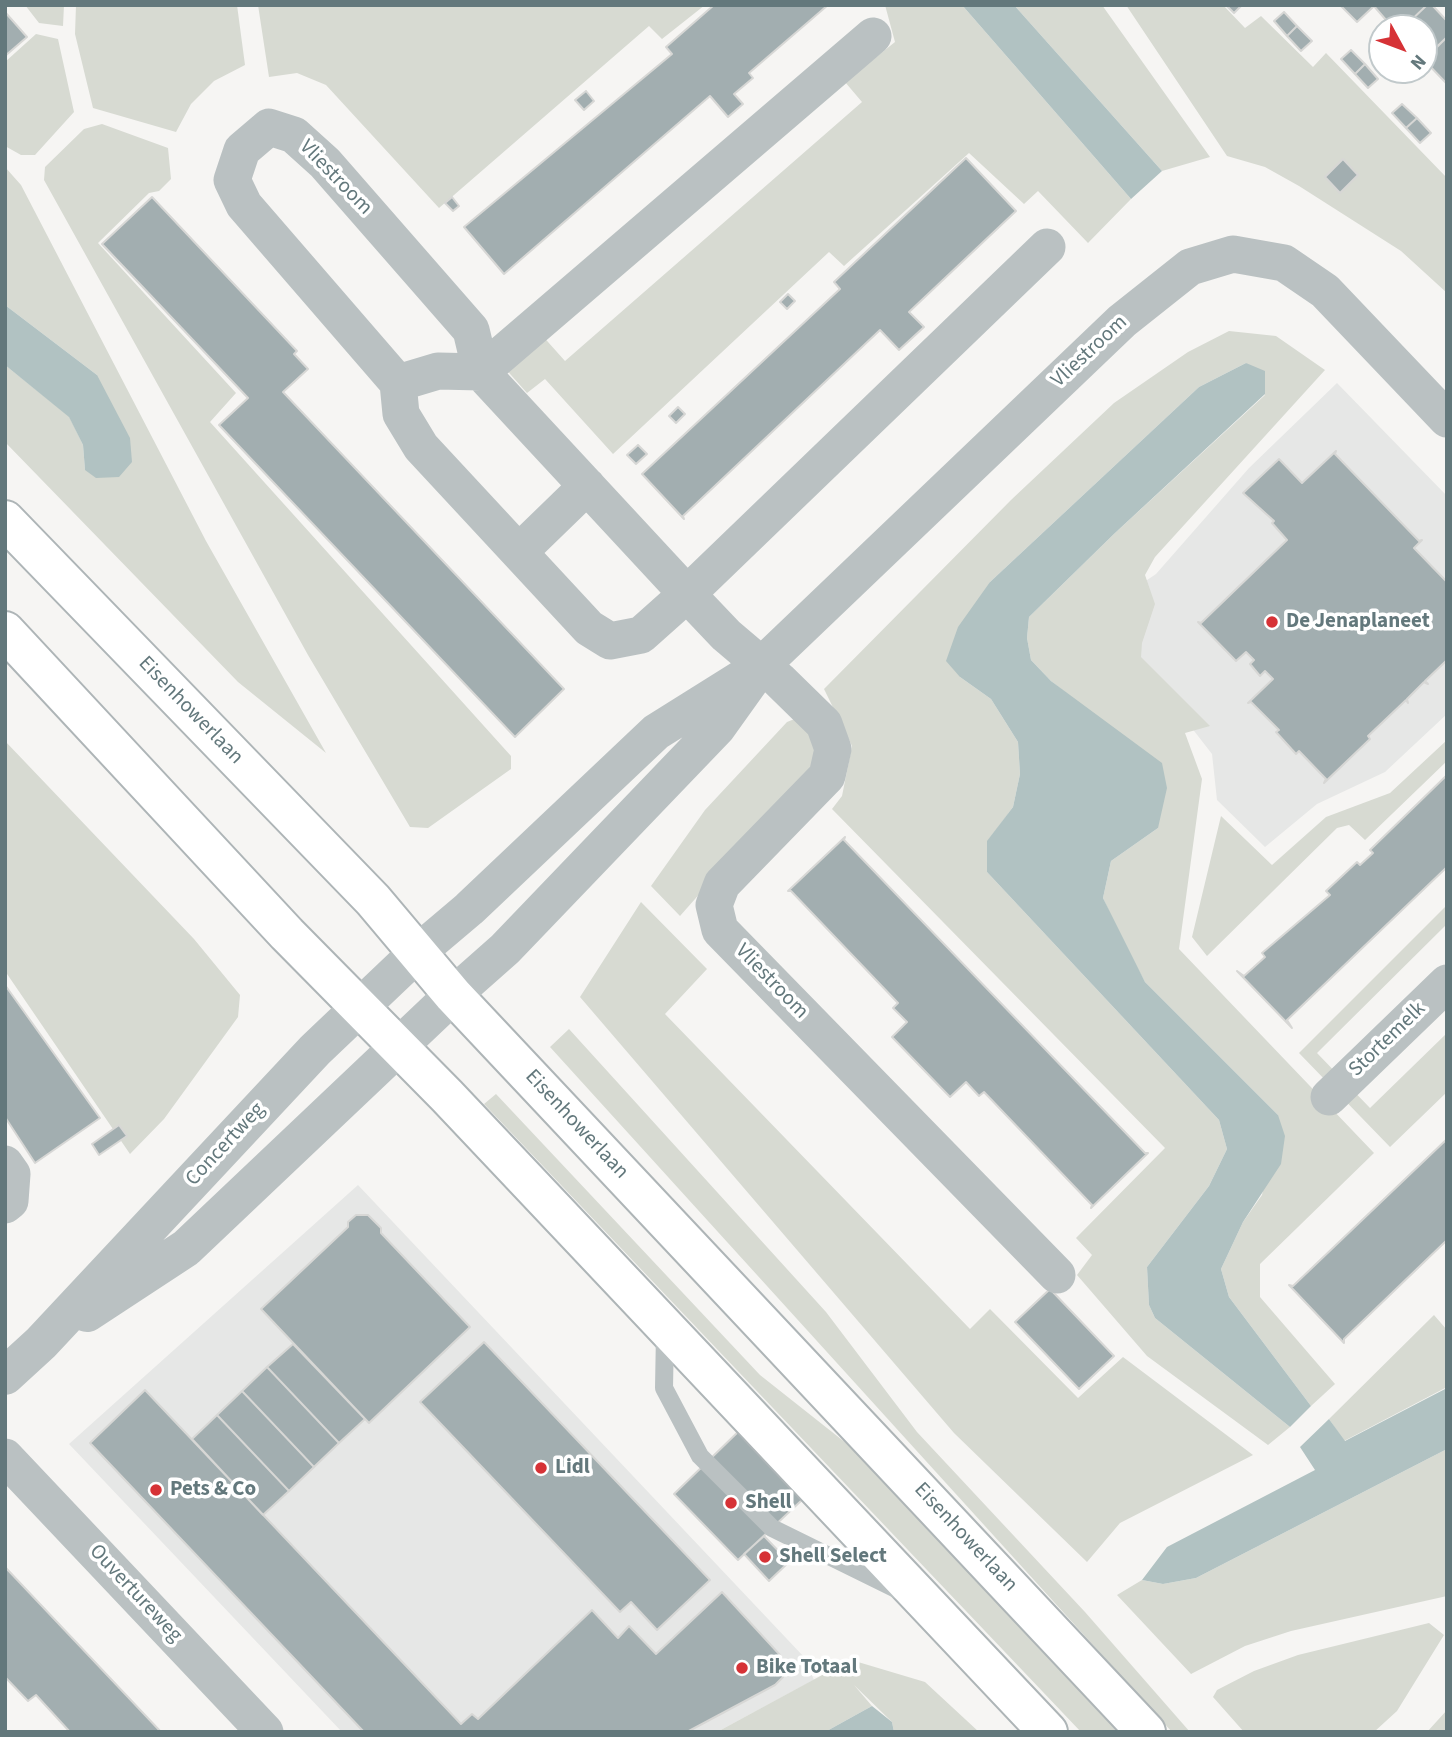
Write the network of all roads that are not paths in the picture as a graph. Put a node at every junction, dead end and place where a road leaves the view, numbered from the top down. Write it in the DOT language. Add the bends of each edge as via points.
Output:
graph roads {
  1 [pos="873,36"];
  2 [pos="1047,247"];
  3 [pos="481,372"];
  4 [pos="398,383"];
  5 [pos="1447,419"];
  6 [pos="587,486"];
  7 [pos="5,520"];
  8 [pos="519,552"];
  9 [pos="687,594"];
  10 [pos="5,631"];
  11 [pos="762,666"];
  12 [pos="417,953"];
  13 [pos="1447,984"];
  14 [pos="453,995"];
  15 [pos="359,1007"];
  16 [pos="397,1047"];
  17 [pos="1329,1097"];
  18 [pos="5,1164"];
  19 [pos="5,1205"];
  20 [pos="1057,1275"];
  21 [pos="666,1326"];
  22 [pos="41,1343"];
  23 [pos="5,1376"];
  24 [pos="5,1457"];
  25 [pos="930,1605"];
  26 [pos="265,1732"];
  27 [pos="1048,1732"];
  28 [pos="1146,1732"];
  1 -- 3 [label="street"];
  2 -- 9 [label="street"];
  3 -- 4 [label="street" via="438,371"];
  3 -- 4 [label="street, Vliestroom" via="471,330 325,163 294,135 269,127 242,150 232,180 244,205"];
  3 -- 6 [label="street, Vliestroom"];
  4 -- 8 [label="street" via="401,414 421,447"];
  5 -- 11 [label="street, Vliestroom" via="1325,291 1284,263 1233,254 1190,267 1112,330"];
  6 -- 8 [label="street"];
  6 -- 9 [label="street, Vliestroom"];
  7 -- 12 [label="main road, Eisenhowerlaan" via="363,890"];
  8 -- 9 [label="street" via="589,628 610,640 641,635"];
  9 -- 11 [label="street, Vliestroom"];
  10 -- 15 [label="main road"];
  11 -- 12 [label="street, Vliestroom" via="656,732"];
  11 -- 14 [label="street, Vliestroom" via="718,728 505,949"];
  11 -- 20 [label="street, Vliestroom" via="824,724 833,749 827,776 722,884 715,905 720,930"];
  12 -- 14 [label="main road, Eisenhowerlaan"];
  12 -- 15 [label="street, Concertweg"];
  13 -- 17 [label="street, Stortemelk"];
  14 -- 16 [label="street, Concertweg"];
  14 -- 28 [label="main road, Eisenhowerlaan"];
  15 -- 16 [label="main road"];
  15 -- 22 [label="street, Concertweg"];
  16 -- 21 [label="main road"];
  16 -- 22 [label="street, Concertweg" via="186,1248"];
  18 -- 19 [label="street" via="12,1174 10,1201"];
  21 -- 25 [label="main road"];
  21 -- 25 [label="lane" via="664,1388 700,1456 772,1528"];
  22 -- 23 [label="street, Concertweg"];
  24 -- 26 [label="street, Ouvertureweg"];
  25 -- 27 [label="main road"];
}
